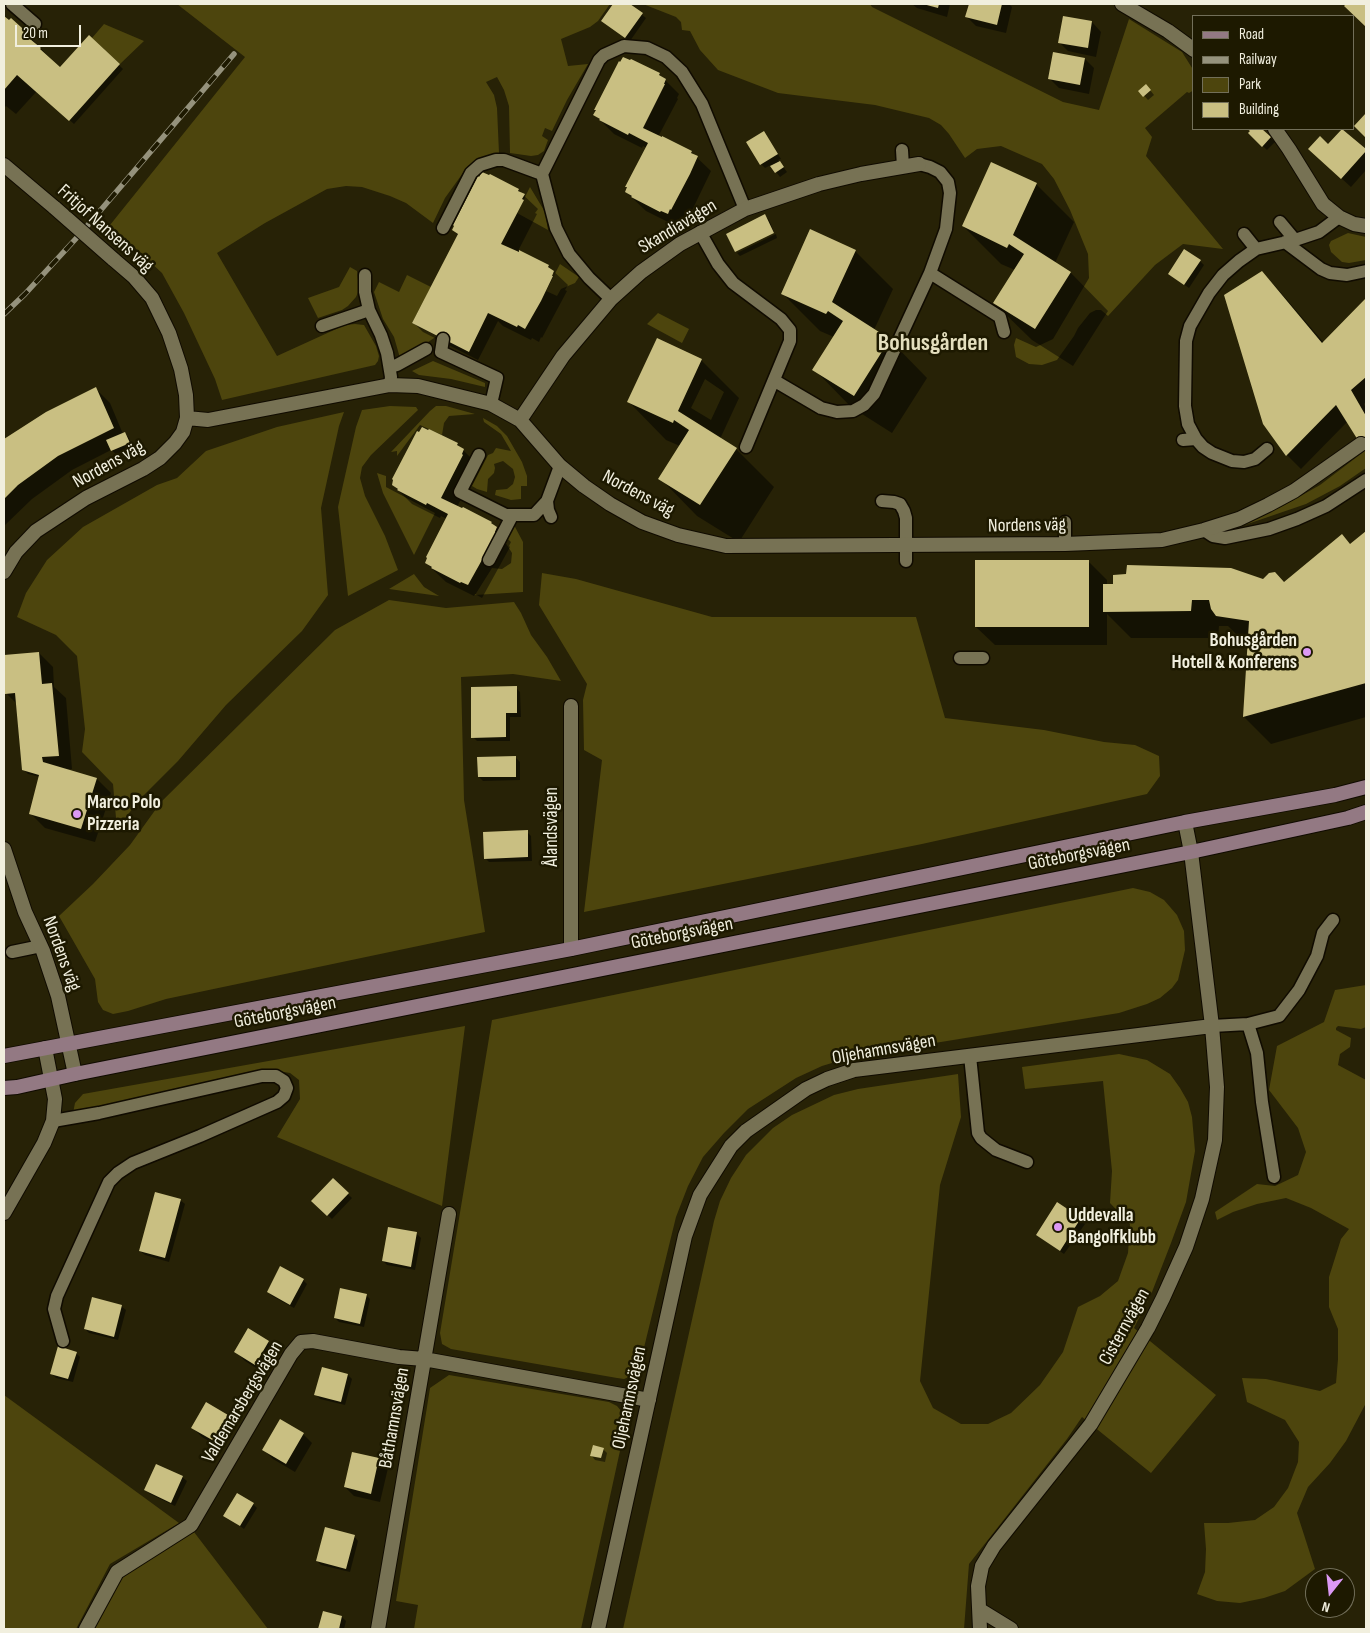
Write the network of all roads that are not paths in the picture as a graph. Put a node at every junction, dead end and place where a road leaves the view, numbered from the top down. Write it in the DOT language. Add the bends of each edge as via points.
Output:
graph roads {
  1 [pos="12,4"];
  2 [pos="1122,4"];
  3 [pos="35,24"];
  4 [pos="1192,49"];
  5 [pos="1276,130"];
  6 [pos="902,150"];
  7 [pos="919,164"];
  8 [pos="4,165"];
  9 [pos="903,167"];
  10 [pos="542,174"];
  11 [pos="745,209"];
  12 [pos="1339,217"];
  13 [pos="1280,222"];
  14 [pos="1366,226"];
  15 [pos="443,228"];
  16 [pos="700,232"];
  17 [pos="1244,234"];
  18 [pos="1290,241"];
  19 [pos="1256,248"];
  20 [pos="1366,271"];
  21 [pos="930,273"];
  22 [pos="365,275"];
  23 [pos="611,299"];
  24 [pos="369,310"];
  25 [pos="322,326"];
  26 [pos="1004,332"];
  27 [pos="443,339"];
  28 [pos="426,349"];
  29 [pos="390,367"];
  30 [pos="775,381"];
  31 [pos="390,385"];
  32 [pos="491,404"];
  33 [pos="187,418"];
  34 [pos="520,420"];
  35 [pos="1361,444"];
  36 [pos="746,447"];
  37 [pos="1267,449"];
  38 [pos="479,455"];
  39 [pos="560,466"];
  40 [pos="1366,480"];
  41 [pos="547,501"];
  42 [pos="882,501"];
  43 [pos="512,516"];
  44 [pos="551,517"];
  45 [pos="1065,522"];
  46 [pos="1204,530"];
  47 [pos="1066,544"];
  48 [pos="907,545"];
  49 [pos="489,560"];
  50 [pos="906,561"];
  51 [pos="4,572"];
  52 [pos="960,658"];
  53 [pos="983,658"];
  54 [pos="571,706"];
  55 [pos="1366,787"];
  56 [pos="1366,812"];
  57 [pos="1185,822"];
  58 [pos="4,849"];
  59 [pos="1190,852"];
  60 [pos="1333,920"];
  61 [pos="41,946"];
  62 [pos="571,949"];
  63 [pos="12,952"];
  64 [pos="1248,1024"];
  65 [pos="1212,1026"];
  66 [pos="70,1043"];
  67 [pos="44,1048"];
  68 [pos="4,1056"];
  69 [pos="970,1056"];
  70 [pos="75,1074"];
  71 [pos="51,1080"];
  72 [pos="4,1088"];
  73 [pos="52,1121"];
  74 [pos="1027,1162"];
  75 [pos="1274,1177"];
  76 [pos="4,1213"];
  77 [pos="449,1214"];
  78 [pos="63,1341"];
  79 [pos="424,1359"];
  80 [pos="649,1400"];
  81 [pos="980,1610"];
  82 [pos="86,1629"];
  83 [pos="378,1629"];
  84 [pos="598,1629"];
  85 [pos="980,1629"];
  86 [pos="1011,1629"];
  1 -- 3 [label="lane"];
  2 -- 4 [label="street"];
  5 -- 12 [label="street" via="1323,204"];
  6 -- 9 [label="lane"];
  7 -- 9 [label="street, Skandiavägen"];
  7 -- 21 [label="lane" via="940,172 948,182 950,193 946,230"];
  8 -- 33 [label="street, Fritjof Nansens väg, bridge" via="134,277 152,298 169,333 181,369"];
  9 -- 11 [label="street, Skandiavägen" via="819,184"];
  10 -- 11 [label="lane" via="599,60 624,46 647,48 666,57 689,80"];
  10 -- 15 [label="lane" via="504,160 480,165 471,174"];
  10 -- 23 [label="lane" via="556,228 569,254 584,276"];
  11 -- 16 [label="street, Skandiavägen"];
  12 -- 14 [label="street"];
  12 -- 18 [label="lane" via="1319,232"];
  13 -- 18 [label="lane"];
  16 -- 23 [label="street, Skandiavägen" via="641,272"];
  16 -- 30 [label="lane" via="733,283 781,319 790,330 790,341"];
  17 -- 19 [label="lane"];
  18 -- 19 [label="lane"];
  18 -- 20 [label="lane" via="1330,273"];
  19 -- 37 [label="lane" via="1216,284 1190,326 1186,341 1185,406 1190,439 1212,452 1232,461 1244,462 1255,460"];
  21 -- 26 [label="lane" via="1000,317"];
  21 -- 30 [label="lane" via="874,394 864,406 837,412 821,408"];
  22 -- 24 [label="lane"];
  23 -- 34 [label="street, Skandiavägen" via="563,356"];
  24 -- 25 [label="lane"];
  24 -- 29 [label="lane" via="385,345"];
  27 -- 32 [label="lane" via="441,352 497,378"];
  28 -- 29 [label="lane"];
  29 -- 31 [label="lane"];
  30 -- 36 [label="lane"];
  31 -- 32 [label="street, Nordens väg" via="418,386"];
  31 -- 33 [label="street, Nordens väg" via="208,420"];
  32 -- 34 [label="street, Nordens väg"];
  33 -- 51 [label="street, Nordens väg" via="183,432 160,458 86,498 36,531 16,552"];
  34 -- 39 [label="street, Nordens väg"];
  35 -- 46 [label="street, Nordens väg" via="1294,491 1238,519"];
  38 -- 43 [label="lane" via="460,492"];
  39 -- 41 [label="lane"];
  39 -- 48 [label="street, Nordens väg" via="610,504 642,522 703,542 726,546"];
  40 -- 46 [label="lane" via="1326,506 1269,529 1225,538"];
  41 -- 43 [label="lane" via="534,515"];
  41 -- 44 [label="lane"];
  42 -- 48 [label="lane" via="900,504 904,511"];
  43 -- 49 [label="lane"];
  45 -- 47 [label="lane"];
  46 -- 47 [label="street, Nordens väg" via="1162,540"];
  47 -- 48 [label="street, Nordens väg"];
  48 -- 50 [label="lane"];
  52 -- 53 [label="lane"];
  54 -- 62 [label="street, Ålandsvägen"];
  55 -- 57 [label="main road, Göteborgsvägen" via="1335,796"];
  56 -- 59 [label="main road, Göteborgsvägen"];
  57 -- 59 [label="street"];
  57 -- 62 [label="main road, Göteborgsvägen"];
  58 -- 61 [label="street, Nordens väg"];
  59 -- 65 [label="street"];
  59 -- 70 [label="main road, Göteborgsvägen"];
  60 -- 64 [label="lane" via="1323,933 1317,956 1299,990 1279,1016"];
  61 -- 63 [label="lane"];
  61 -- 66 [label="street, Nordens väg"];
  62 -- 66 [label="main road, Göteborgsvägen"];
  64 -- 65 [label="lane"];
  64 -- 75 [label="lane" via="1257,1053"];
  65 -- 69 [label="street, Oljehamnsvägen"];
  65 -- 81 [label="street, Cisternvägen" via="1217,1087 1215,1140 1202,1199 1186,1247 1144,1335 1091,1424 994,1546 982,1566 978,1586"];
  66 -- 67 [label="main road, Göteborgsvägen"];
  66 -- 70 [label="street, Nordens väg"];
  67 -- 68 [label="main road, Göteborgsvägen"];
  67 -- 71 [label="street"];
  69 -- 74 [label="lane" via="981,1138 996,1150"];
  69 -- 80 [label="street, Oljehamnsvägen" via="854,1070 828,1079 785,1102 736,1141 714,1171 691,1215"];
  70 -- 71 [label="main road, Göteborgsvägen"];
  71 -- 72 [label="main road, Göteborgsvägen"];
  71 -- 73 [label="street" via="55,1099"];
  73 -- 76 [label="street" via="44,1143"];
  73 -- 78 [label="lane" via="262,1076 276,1076 284,1081 287,1088 277,1102 133,1163 109,1182 54,1309"];
  77 -- 79 [label="street, Båthamnsvägen"];
  79 -- 80 [label="street, Valdemarsbergsvägen"];
  79 -- 82 [label="street, Valdemarsbergsvägen" via="313,1341 301,1342 191,1525 117,1572"];
  79 -- 83 [label="street, Båthamnsvägen"];
  80 -- 84 [label="street, Oljehamnsvägen"];
  81 -- 85 [label="street, Cisternvägen"];
  81 -- 86 [label="street"];
}
